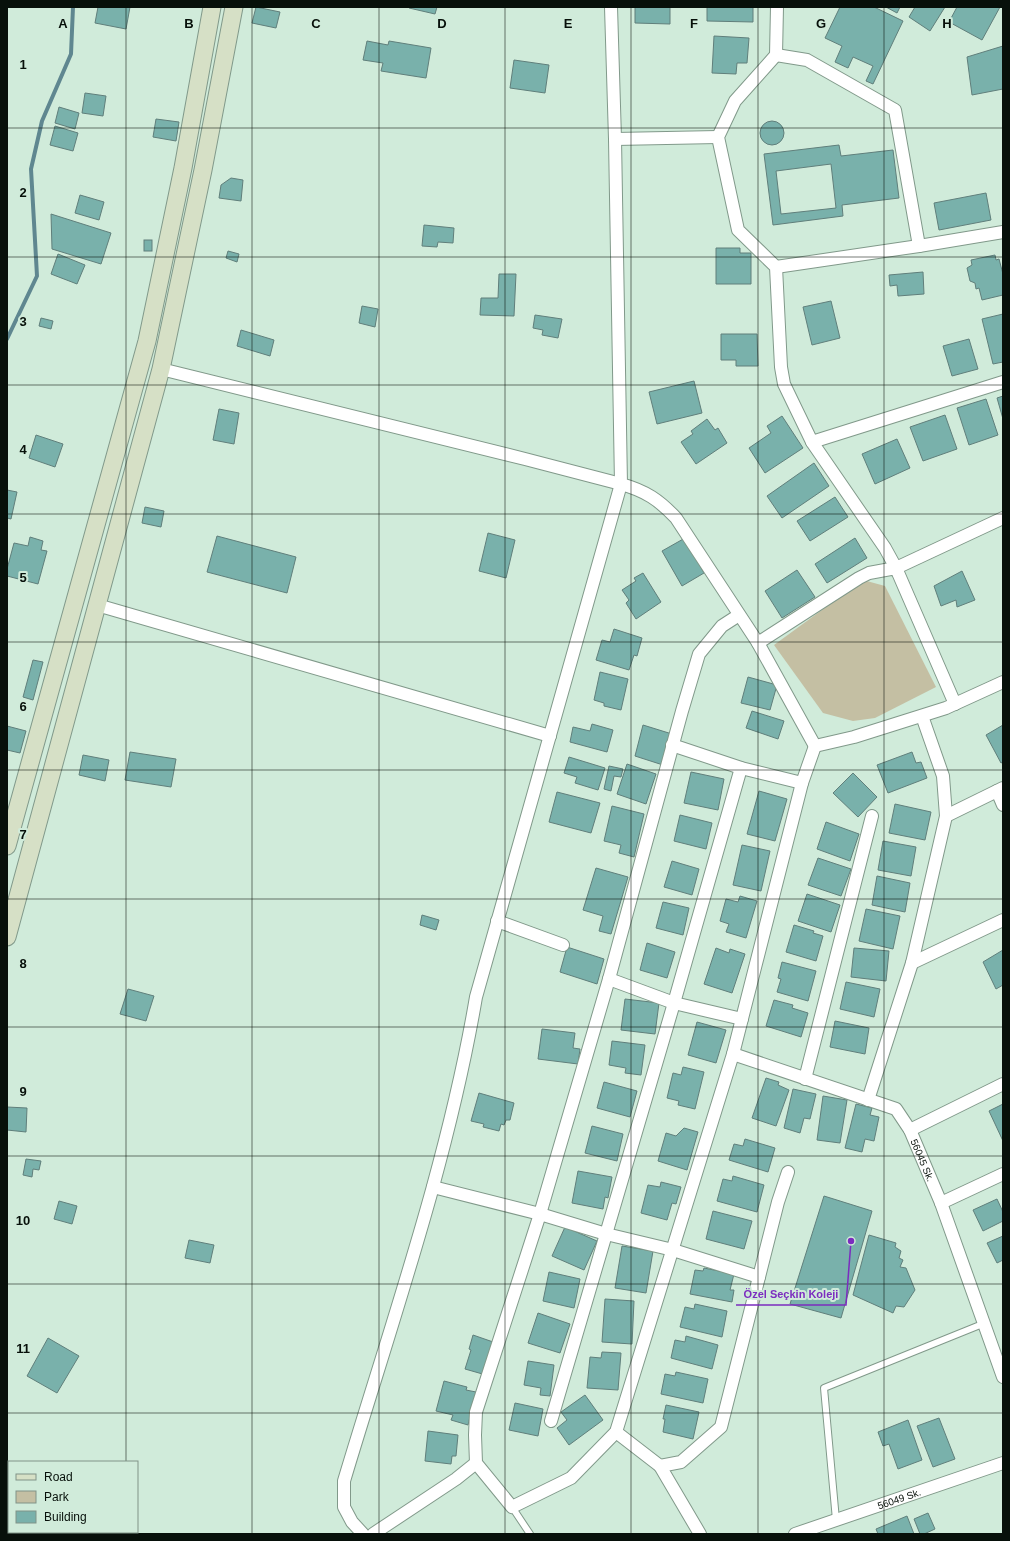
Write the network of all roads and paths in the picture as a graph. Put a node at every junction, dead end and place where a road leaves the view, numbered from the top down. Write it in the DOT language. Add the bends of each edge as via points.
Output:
graph roads {
  1 [pos="212,7"];
  2 [pos="234,7"];
  3 [pos="611,7"];
  4 [pos="777,7"];
  5 [pos="776,55"];
  6 [pos="718,137"];
  7 [pos="615,139"];
  8 [pos="1003,232"];
  9 [pos="919,246"];
  10 [pos="776,267"];
  11 [pos="161,369"];
  12 [pos="1003,382"];
  13 [pos="812,442"];
  14 [pos="621,484"];
  15 [pos="1003,518"];
  16 [pos="896,568"];
  17 [pos="97,605"];
  18 [pos="739,615"];
  19 [pos="758,643"];
  20 [pos="1003,682"];
  21 [pos="956,704"];
  22 [pos="922,716"];
  23 [pos="550,736"];
  24 [pos="672,745"];
  25 [pos="815,746"];
  26 [pos="741,768"];
  27 [pos="802,783"];
  28 [pos="1000,790"];
  29 [pos="1003,805"];
  30 [pos="872,816"];
  31 [pos="946,816"];
  32 [pos="7,846"];
  33 [pos="1003,920"];
  34 [pos="497,921"];
  35 [pos="7,937"];
  36 [pos="564,945"];
  37 [pos="912,963"];
  38 [pos="609,980"];
  39 [pos="674,1003"];
  40 [pos="742,1019"];
  41 [pos="733,1054"];
  42 [pos="805,1079"];
  43 [pos="1003,1084"];
  44 [pos="868,1100"];
  45 [pos="910,1130"];
  46 [pos="788,1172"];
  47 [pos="1003,1174"];
  48 [pos="433,1187"];
  49 [pos="941,1203"];
  50 [pos="540,1214"];
  51 [pos="606,1234"];
  52 [pos="672,1250"];
  53 [pos="759,1277"];
  54 [pos="985,1323"];
  55 [pos="1003,1376"];
  56 [pos="551,1421"];
  57 [pos="616,1432"];
  58 [pos="476,1463"];
  59 [pos="1003,1463"];
  60 [pos="660,1466"];
  61 [pos="512,1506"];
  62 [pos="836,1520"];
  63 [pos="363,1534"];
  64 [pos="373,1534"];
  65 [pos="530,1534"];
  66 [pos="700,1534"];
  67 [pos="795,1534"];
  1 -- 32 [label="main road" via="183,168 147,341"];
  2 -- 11 [label="main road"];
  3 -- 7 [label="street"];
  4 -- 5 [label="street"];
  5 -- 6 [label="street" via="735,101"];
  5 -- 9 [label="street" via="807,60 895,110"];
  6 -- 7 [label="street"];
  6 -- 10 [label="street" via="738,230"];
  7 -- 14 [label="street"];
  8 -- 9 [label="street"];
  9 -- 10 [label="street"];
  10 -- 13 [label="street" via="784,384"];
  11 -- 14 [label="street"];
  11 -- 17 [label="main road"];
  12 -- 13 [label="street"];
  13 -- 16 [label="street"];
  14 -- 18 [label="street" via="650,494 664,504 676,518"];
  14 -- 23 [label="street"];
  15 -- 16 [label="street"];
  16 -- 19 [label="street" via="869,573 859,578"];
  16 -- 21 [label="street"];
  17 -- 23 [label="street"];
  17 -- 35 [label="main road"];
  18 -- 19 [label="street"];
  18 -- 24 [label="street" via="722,626 699,654"];
  19 -- 25 [label="street"];
  20 -- 21 [label="street"];
  21 -- 22 [label="street"];
  22 -- 25 [label="street"];
  22 -- 31 [label="street" via="944,776"];
  23 -- 34 [label="street"];
  24 -- 26 [label="street"];
  24 -- 38 [label="street"];
  25 -- 27 [label="street"];
  26 -- 27 [label="street"];
  26 -- 39 [label="street"];
  27 -- 40 [label="street"];
  28 -- 29 [label="street"];
  28 -- 31 [label="street"];
  30 -- 42 [label="street"];
  31 -- 37 [label="street"];
  33 -- 37 [label="street"];
  34 -- 36 [label="street"];
  34 -- 48 [label="street" via="476,997 467,1052"];
  37 -- 44 [label="street"];
  38 -- 39 [label="street"];
  38 -- 50 [label="street"];
  39 -- 40 [label="street"];
  39 -- 51 [label="street"];
  40 -- 41 [label="street"];
  41 -- 42 [label="street, 56045 Sk."];
  41 -- 52 [label="street"];
  42 -- 44 [label="street, 56045 Sk."];
  43 -- 45 [label="street"];
  44 -- 45 [label="street, 56045 Sk." via="896,1109"];
  45 -- 49 [label="street, 56045 Sk."];
  46 -- 53 [label="street"];
  47 -- 49 [label="street"];
  48 -- 50 [label="street"];
  48 -- 63 [label="street" via="344,1481 344,1507 352,1522"];
  49 -- 54 [label="street, 56045 Sk."];
  50 -- 51 [label="street"];
  50 -- 58 [label="street" via="476,1412"];
  51 -- 52 [label="street"];
  51 -- 56 [label="street"];
  52 -- 53 [label="street"];
  52 -- 57 [label="street"];
  53 -- 60 [label="street" via="722,1427 681,1462"];
  54 -- 55 [label="street, 56045 Sk."];
  54 -- 62 [label="lane" via="824,1388"];
  57 -- 60 [label="street"];
  57 -- 61 [label="street" via="571,1478"];
  58 -- 61 [label="street"];
  58 -- 64 [label="street"];
  59 -- 62 [label="street, 56049 Sk."];
  60 -- 66 [label="street"];
  61 -- 65 [label="lane"];
  62 -- 67 [label="street, 56049 Sk."];
}
